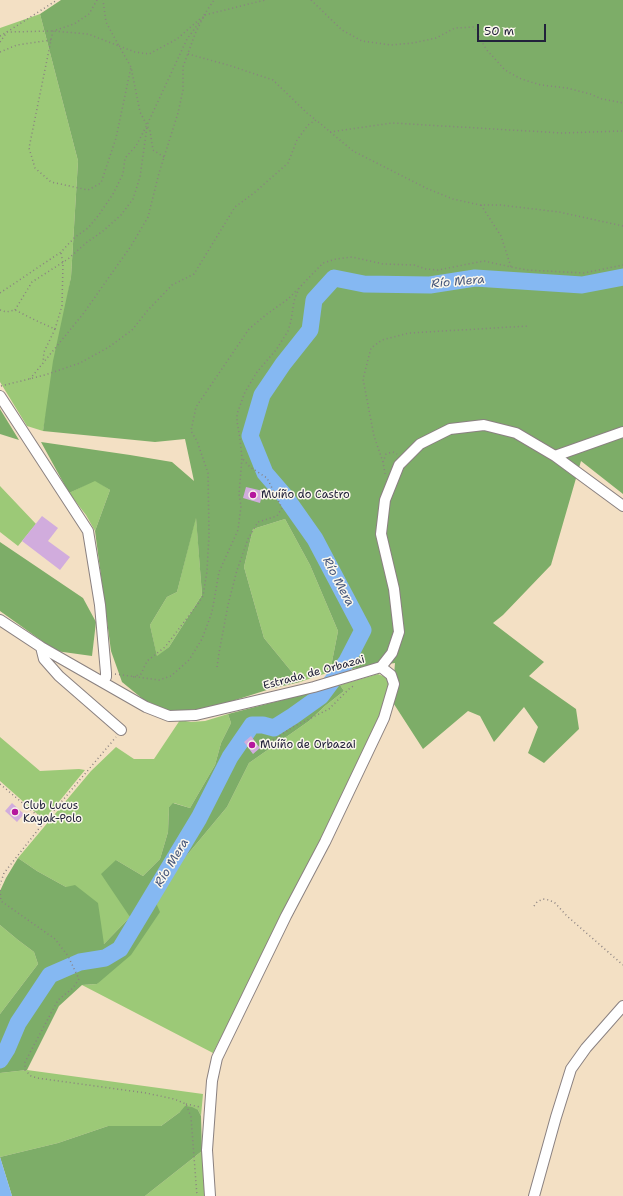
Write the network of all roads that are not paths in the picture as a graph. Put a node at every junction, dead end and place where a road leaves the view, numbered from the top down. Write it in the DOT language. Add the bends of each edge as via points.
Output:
graph roads {
  1 [pos="0,396"];
  2 [pos="623,432"];
  3 [pos="555,456"];
  4 [pos="623,506"];
  5 [pos="0,620"];
  6 [pos="41,647"];
  7 [pos="381,667"];
  8 [pos="104,677"];
  9 [pos="121,730"];
  10 [pos="623,1006"];
  11 [pos="210,1196"];
  12 [pos="534,1196"];
  1 -- 8 [label="street" via="88,531 100,605"];
  2 -- 3 [label="street"];
  3 -- 4 [label="street, Estrada de Orbazai"];
  3 -- 7 [label="street, Estrada de Orbazai" via="516,433 484,425 450,429 420,444 399,465 385,500 381,534 394,589 399,632 392,653"];
  5 -- 6 [label="street, Estrada de Orbazai"];
  6 -- 8 [label="street, Estrada de Orbazai"];
  6 -- 9 [label="street" via="44,659 59,676"];
  7 -- 8 [label="street, Estrada de Orbazai" via="314,687 196,715 169,716 146,707"];
  7 -- 11 [label="street" via="391,675 394,684 384,718 217,1058 212,1081 207,1150"];
  10 -- 12 [label="street" via="571,1069"];
}
